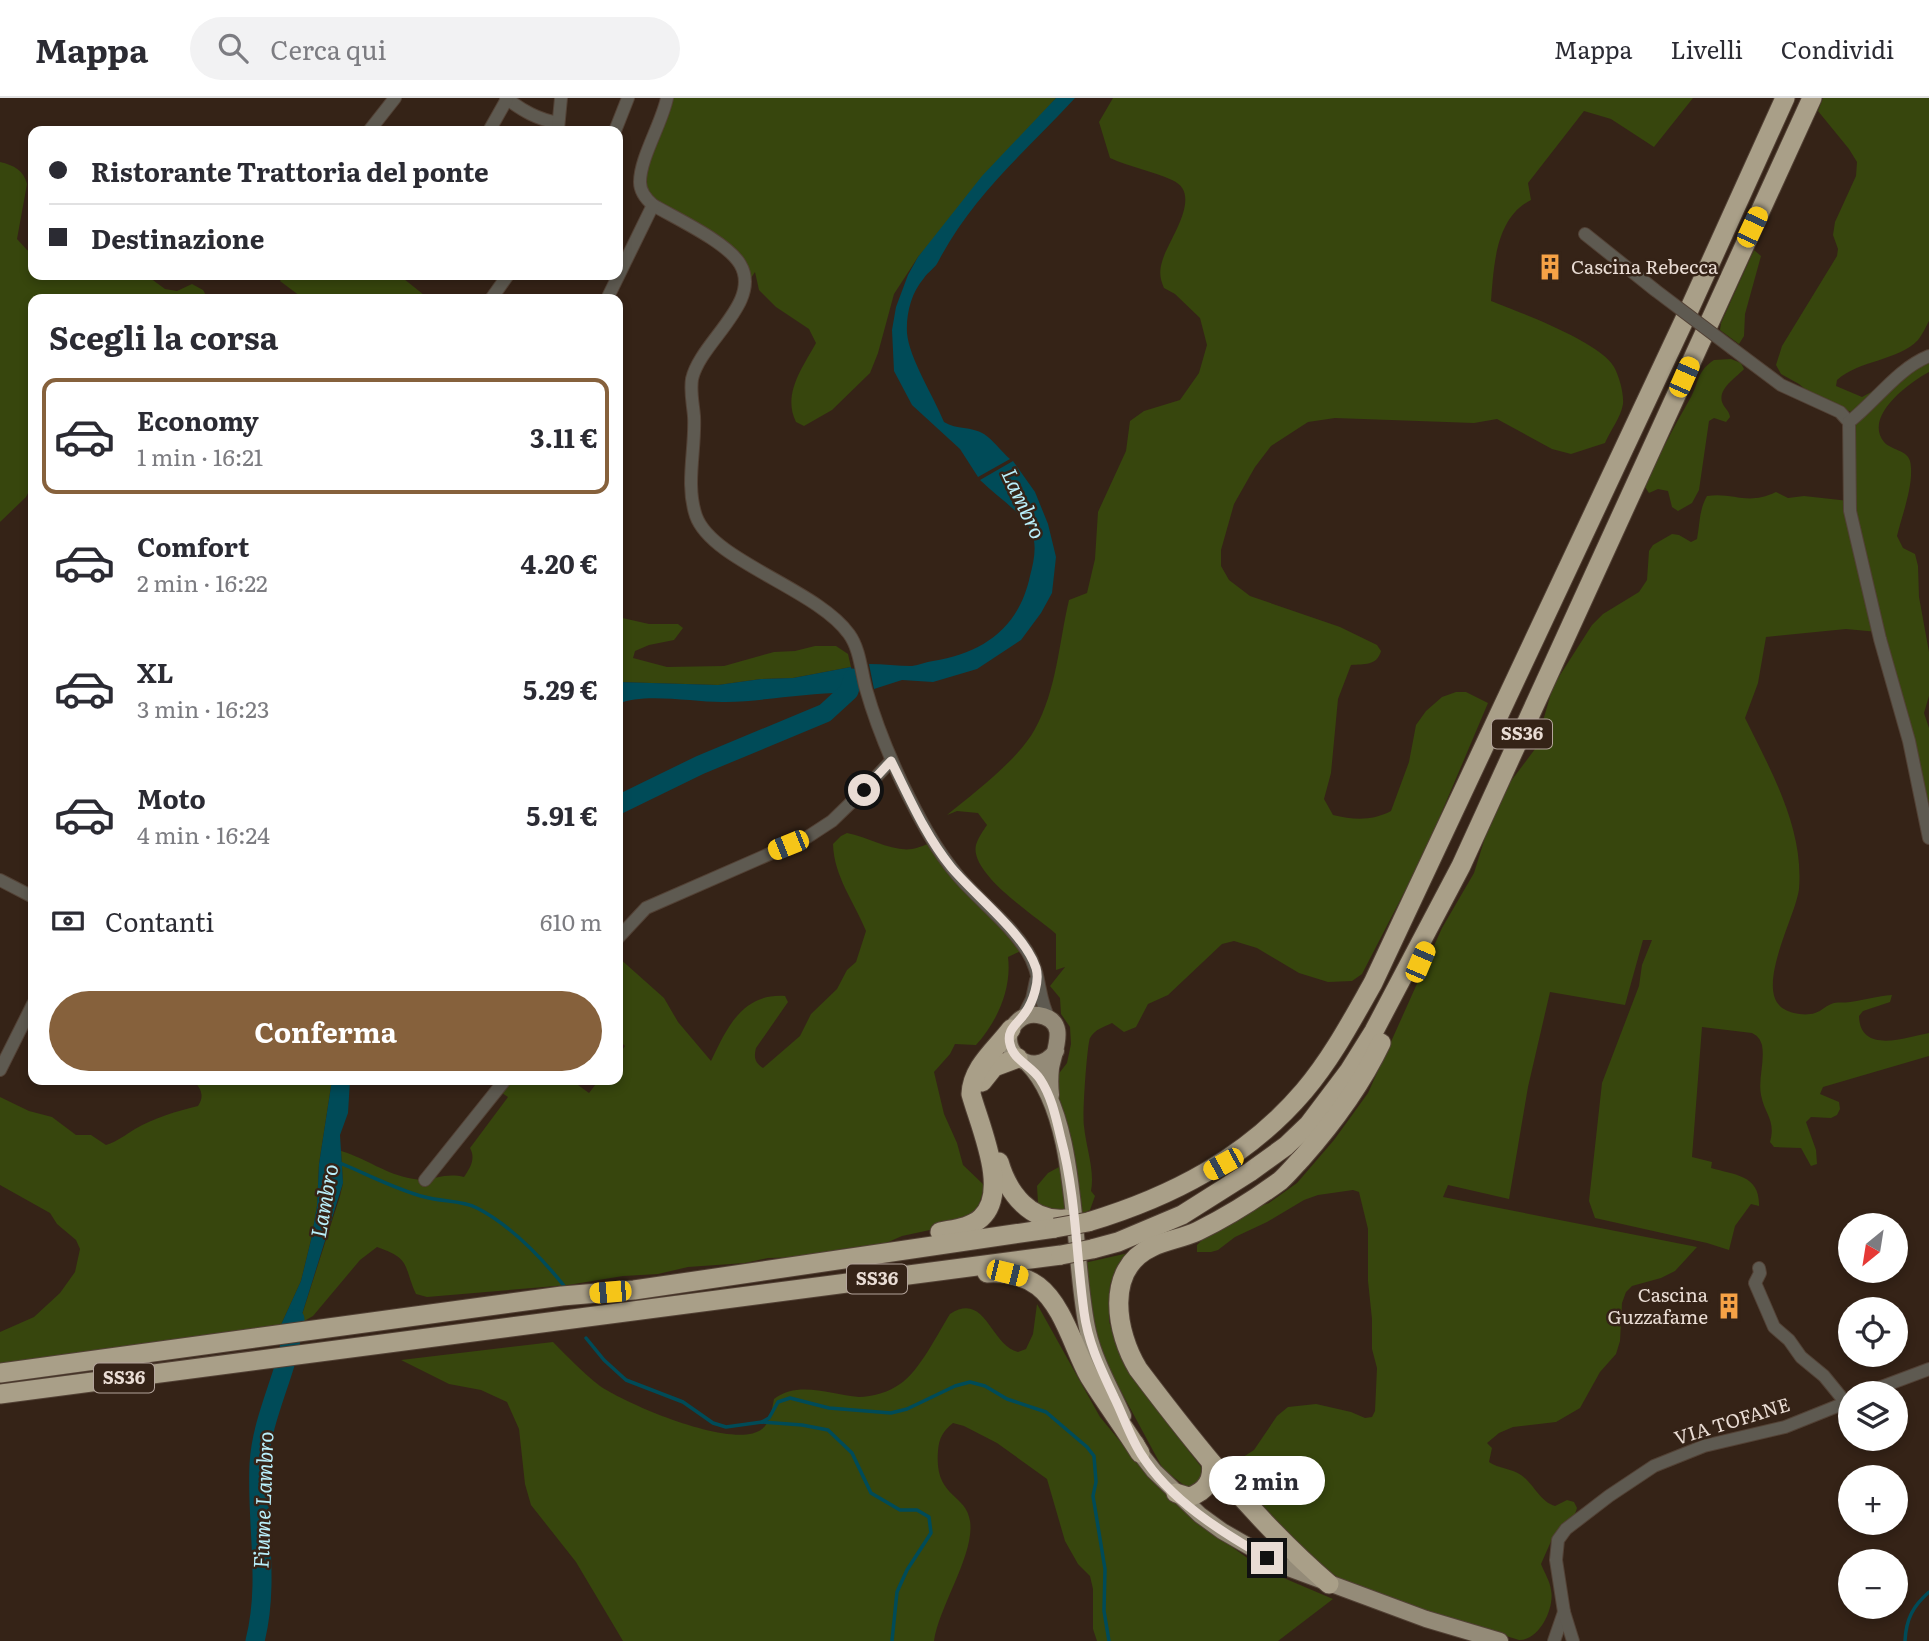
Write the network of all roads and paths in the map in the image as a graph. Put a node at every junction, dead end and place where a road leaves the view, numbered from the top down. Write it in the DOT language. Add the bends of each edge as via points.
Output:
graph roads {
  1 [pos="395,98"];
  2 [pos="506,98"];
  3 [pos="561,98"];
  4 [pos="628,98"];
  5 [pos="667,98"];
  6 [pos="1785,98"];
  7 [pos="1812,98"];
  8 [pos="373,126"];
  9 [pos="492,126"];
  10 [pos="556,126"];
  11 [pos="558,126"];
  12 [pos="617,126"];
  13 [pos="653,205"];
  14 [pos="1585,234"];
  15 [pos="623,266"];
  16 [pos="1929,356"];
  17 [pos="1849,422"];
  18 [pos="891,761"];
  19 [pos="1929,838"];
  20 [pos="1461,866"];
  21 [pos="0,880"];
  22 [pos="28,894"];
  23 [pos="623,933"];
  24 [pos="1037,969"];
  25 [pos="28,1014"];
  26 [pos="1050,1020"];
  27 [pos="1017,1023"];
  28 [pos="1056,1051"];
  29 [pos="1022,1061"];
  30 [pos="0,1070"];
  31 [pos="501,1085"];
  32 [pos="1052,1103"];
  33 [pos="425,1180"];
  34 [pos="1061,1223"];
  35 [pos="1759,1268"];
  36 [pos="773,1269"];
  37 [pos="693,1302"];
  38 [pos="1929,1369"];
  39 [pos="0,1373"];
  40 [pos="1896,1381"];
  41 [pos="1838,1391"];
  42 [pos="0,1394"];
  43 [pos="1838,1406"];
  44 [pos="1140,1453"];
  45 [pos="1211,1462"];
  46 [pos="1176,1493"];
  47 [pos="1329,1584"];
  48 [pos="1564,1612"];
  49 [pos="1500,1641"];
  50 [pos="1554,1641"];
  51 [pos="1573,1641"];
  1 -- 8 [label="street"];
  2 -- 9 [label="street"];
  2 -- 10 [label="street"];
  3 -- 11 [label="street"];
  4 -- 12 [label="street"];
  5 -- 13 [label="street" via="640,181"];
  6 -- 34 [label="highway, SS36, bridge" via="1373,983 1340,1042 1292,1105 1223,1164 1123,1211"];
  7 -- 20 [label="highway, SS36"];
  13 -- 15 [label="street"];
  13 -- 18 [label="street" via="735,256 745,275 743,298 704,351 692,381 696,517 724,549 802,595 850,634"];
  14 -- 17 [label="street, bridge" via="1781,384 1840,412"];
  16 -- 17 [label="street" via="1908,366"];
  17 -- 19 [label="street" via="1850,511"];
  18 -- 23 [label="street" via="832,821 806,838 646,908"];
  18 -- 24 [label="street" via="949,865 1025,948"];
  20 -- 37 [label="highway, SS36, bridge" via="1374,1031 1309,1124 1286,1146 1182,1215 1118,1242 1061,1255"];
  20 -- 45 [label="highway" via="1377,1051 1345,1105 1314,1144 1283,1179 1245,1206 1195,1232 1150,1248 1122,1279 1117,1296 1130,1356"];
  21 -- 22 [label="street"];
  24 -- 26 [label="street"];
  24 -- 27 [label="street" via="1035,988"];
  25 -- 30 [label="street"];
  26 -- 27 [label="main road" via="1037,1015"];
  26 -- 28 [label="main road" via="1059,1038"];
  27 -- 29 [label="main road" via="1010,1045"];
  27 -- 36 [label="highway" via="979,1067 971,1085 995,1178 994,1198 982,1218 964,1228"];
  28 -- 29 [label="main road" via="1040,1063"];
  28 -- 32 [label="main road" via="1050,1076"];
  29 -- 32 [label="main road" via="1041,1079"];
  29 -- 34 [label="highway" via="994,1066 982,1079 981,1100 1004,1177 1015,1197 1033,1212"];
  31 -- 33 [label="street"];
  32 -- 44 [label="main road" via="1074,1212 1088,1334"];
  34 -- 36 [label="highway, SS36"];
  35 -- 41 [label="street, VIA TOFANE" via="1755,1283 1774,1328"];
  36 -- 39 [label="highway, SS36"];
  37 -- 42 [label="highway, SS36"];
  37 -- 44 [label="highway" via="989,1273 1026,1278 1053,1302 1089,1375"];
  38 -- 40 [label="street"];
  43 -- 48 [label="street, VIA TOFANE" via="1785,1427 1697,1449 1654,1466 1609,1496 1566,1529 1558,1541 1556,1560"];
  44 -- 46 [label="main road"];
  45 -- 46 [label="highway" via="1211,1479 1203,1491 1189,1497"];
  45 -- 47 [label="highway" via="1269,1528"];
  46 -- 47 [label="main road" via="1251,1549"];
  47 -- 49 [label="main road"];
  48 -- 50 [label="street, VIA TOFANE"];
  48 -- 51 [label="street, VIA TOFANE"];
}
